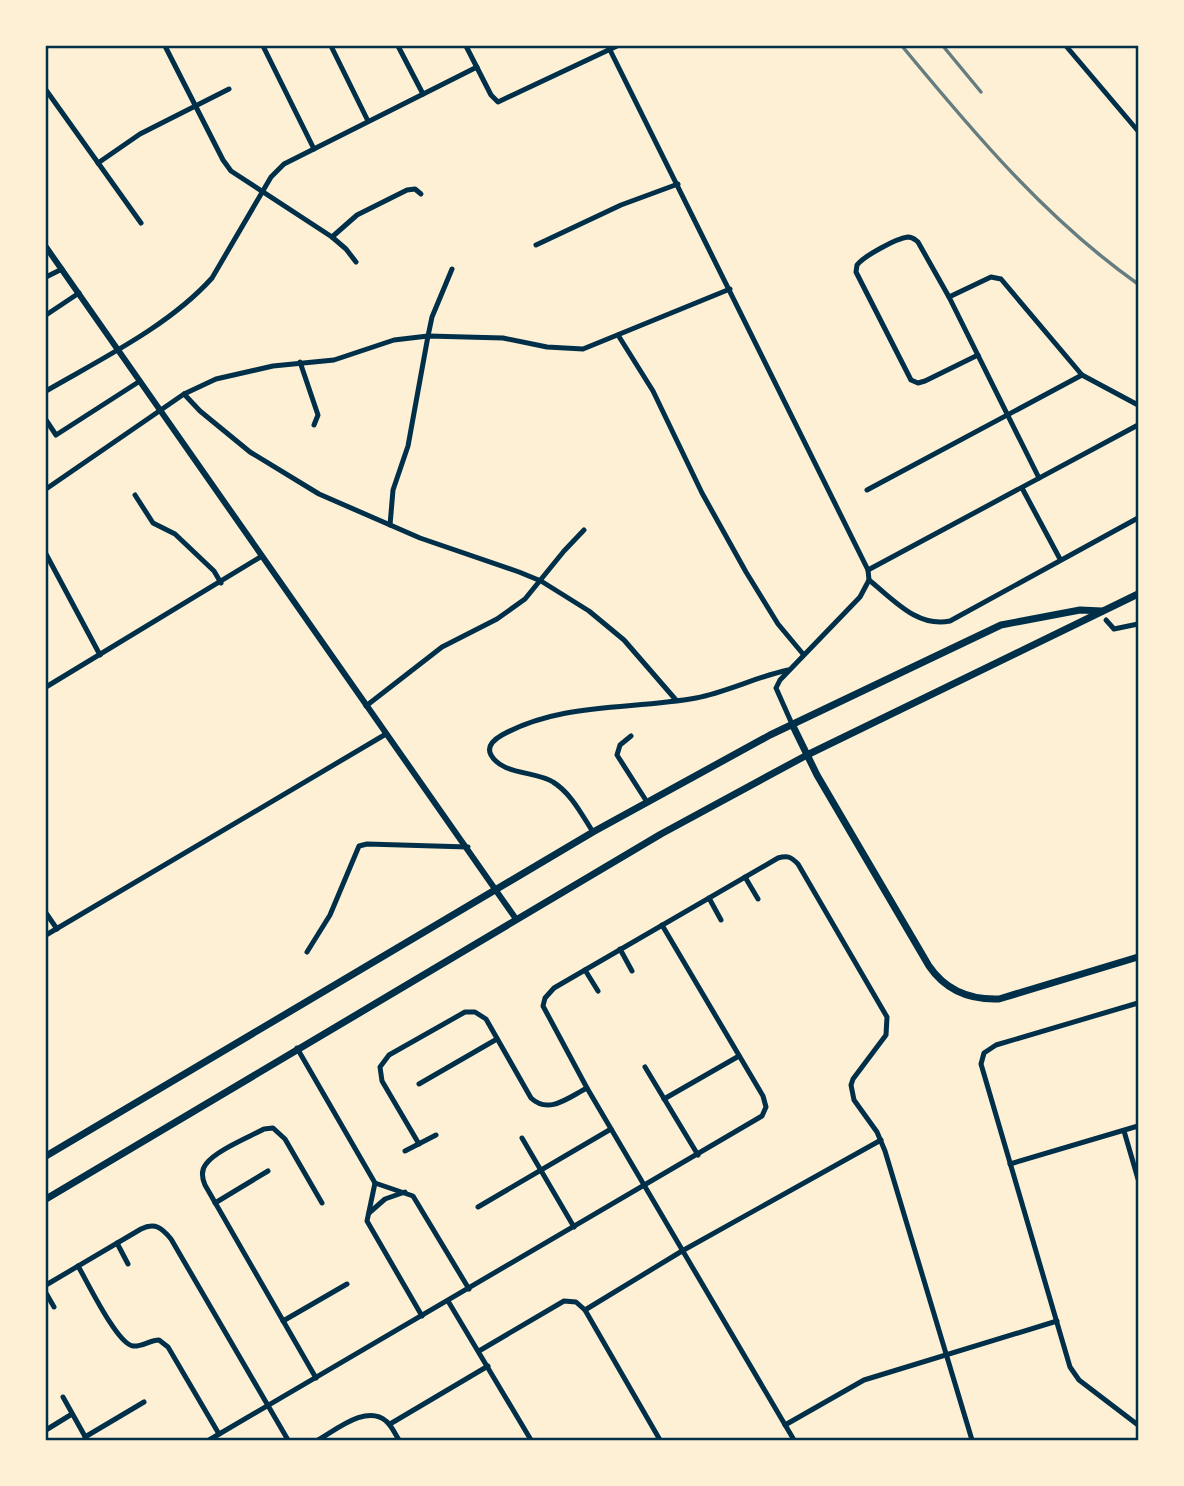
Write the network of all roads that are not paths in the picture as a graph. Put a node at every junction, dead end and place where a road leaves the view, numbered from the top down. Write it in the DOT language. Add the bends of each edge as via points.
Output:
graph roads {
  1 [pos="165,46"];
  2 [pos="263,46"];
  3 [pos="331,46"];
  4 [pos="398,46"];
  5 [pos="466,46"];
  6 [pos="617,46"];
  7 [pos="1066,46"];
  8 [pos="609,47"];
  9 [pos="477,67"];
  10 [pos="229,89"];
  11 [pos="46,90"];
  12 [pos="422,94"];
  13 [pos="195,106"];
  14 [pos="368,121"];
  15 [pos="1139,131"];
  16 [pos="314,149"];
  17 [pos="98,163"];
  18 [pos="678,184"];
  19 [pos="262,192"];
  20 [pos="421,194"];
  21 [pos="141,223"];
  22 [pos="332,237"];
  23 [pos="536,245"];
  24 [pos="46,247"];
  25 [pos="356,262"];
  26 [pos="61,269"];
  27 [pos="452,269"];
  28 [pos="46,277"];
  29 [pos="730,289"];
  30 [pos="79,293"];
  31 [pos="949,297"];
  32 [pos="46,315"];
  33 [pos="618,335"];
  34 [pos="428,336"];
  35 [pos="118,349"];
  36 [pos="978,355"];
  37 [pos="300,362"];
  38 [pos="1082,375"];
  39 [pos="140,381"];
  40 [pos="46,391"];
  41 [pos="184,394"];
  42 [pos="1139,405"];
  43 [pos="161,412"];
  44 [pos="1008,415"];
  45 [pos="46,420"];
  46 [pos="314,425"];
  47 [pos="1139,425"];
  48 [pos="1040,478"];
  49 [pos="1022,488"];
  50 [pos="46,489"];
  51 [pos="867,490"];
  52 [pos="135,495"];
  53 [pos="1139,518"];
  54 [pos="390,524"];
  55 [pos="584,530"];
  56 [pos="46,555"];
  57 [pos="262,556"];
  58 [pos="1060,559"];
  59 [pos="868,570"];
  60 [pos="869,580"];
  61 [pos="541,582"];
  62 [pos="221,583"];
  63 [pos="1139,594"];
  64 [pos="1103,611"];
  65 [pos="1106,620"];
  66 [pos="1139,624"];
  67 [pos="803,654"];
  68 [pos="100,655"];
  69 [pos="789,670"];
  70 [pos="46,687"];
  71 [pos="676,700"];
  72 [pos="366,706"];
  73 [pos="792,724"];
  74 [pos="386,734"];
  75 [pos="631,736"];
  76 [pos="807,755"];
  77 [pos="647,802"];
  78 [pos="593,832"];
  79 [pos="468,847"];
  80 [pos="745,877"];
  81 [pos="496,889"];
  82 [pos="709,898"];
  83 [pos="758,898"];
  84 [pos="46,913"];
  85 [pos="516,919"];
  86 [pos="721,920"];
  87 [pos="662,925"];
  88 [pos="57,929"];
  89 [pos="46,935"];
  90 [pos="620,949"];
  91 [pos="307,952"];
  92 [pos="1135,958"];
  93 [pos="1139,965"];
  94 [pos="585,970"];
  95 [pos="632,971"];
  96 [pos="597,991"];
  97 [pos="1139,1003"];
  98 [pos="497,1039"];
  99 [pos="297,1048"];
  100 [pos="739,1056"];
  101 [pos="645,1067"];
  102 [pos="419,1084"];
  103 [pos="587,1088"];
  104 [pos="664,1099"];
  105 [pos="1139,1126"];
  106 [pos="611,1129"];
  107 [pos="1124,1130"];
  108 [pos="436,1135"];
  109 [pos="522,1138"];
  110 [pos="881,1140"];
  111 [pos="419,1144"];
  112 [pos="405,1151"];
  113 [pos="698,1155"];
  114 [pos="46,1156"];
  115 [pos="1010,1164"];
  116 [pos="541,1170"];
  117 [pos="268,1171"];
  118 [pos="1139,1179"];
  119 [pos="375,1182"];
  120 [pos="644,1186"];
  121 [pos="406,1192"];
  122 [pos="46,1199"];
  123 [pos="215,1203"];
  124 [pos="322,1203"];
  125 [pos="478,1207"];
  126 [pos="367,1215"];
  127 [pos="574,1227"];
  128 [pos="117,1243"];
  129 [pos="682,1251"];
  130 [pos="128,1264"];
  131 [pos="78,1266"];
  132 [pos="347,1284"];
  133 [pos="46,1285"];
  134 [pos="468,1289"];
  135 [pos="46,1293"];
  136 [pos="448,1301"];
  137 [pos="54,1307"];
  138 [pos="585,1310"];
  139 [pos="422,1316"];
  140 [pos="283,1321"];
  141 [pos="1057,1321"];
  142 [pos="479,1351"];
  143 [pos="945,1356"];
  144 [pos="488,1366"];
  145 [pos="316,1378"];
  146 [pos="63,1397"];
  147 [pos="144,1402"];
  148 [pos="267,1406"];
  149 [pos="72,1414"];
  150 [pos="390,1424"];
  151 [pos="1139,1424"];
  152 [pos="785,1425"];
  153 [pos="46,1430"];
  154 [pos="219,1434"];
  155 [pos="86,1439"];
  156 [pos="209,1440"];
  157 [pos="288,1440"];
  158 [pos="318,1440"];
  159 [pos="399,1440"];
  160 [pos="531,1440"];
  161 [pos="660,1440"];
  162 [pos="794,1440"];
  163 [pos="972,1440"];
  1 -- 13 [label="street"];
  2 -- 16 [label="street"];
  3 -- 14 [label="street"];
  4 -- 12 [label="street"];
  5 -- 9 [label="street"];
  6 -- 8 [label="street"];
  7 -- 15 [label="street"];
  8 -- 9 [label="street" via="498,102"];
  8 -- 18 [label="street"];
  9 -- 12 [label="street"];
  10 -- 13 [label="street"];
  11 -- 17 [label="street"];
  12 -- 14 [label="street"];
  13 -- 17 [label="street" via="140,134"];
  13 -- 19 [label="street" via="227,166"];
  14 -- 16 [label="street"];
  16 -- 19 [label="street" via="277,169"];
  17 -- 21 [label="street"];
  18 -- 23 [label="street"];
  18 -- 29 [label="street"];
  19 -- 22 [label="street"];
  19 -- 35 [label="street" via="201,290"];
  20 -- 22 [label="street" via="407,190 357,215"];
  22 -- 25 [label="street"];
  24 -- 26 [label="street"];
  26 -- 28 [label="street"];
  26 -- 30 [label="street"];
  27 -- 34 [label="street"];
  29 -- 33 [label="street"];
  29 -- 59 [label="street"];
  30 -- 32 [label="street"];
  30 -- 35 [label="street"];
  31 -- 36 [label="street"];
  31 -- 36 [label="street" via="914,238 903,238 857,265 856,272 911,380 925,381"];
  31 -- 38 [label="street" via="991,277 1001,279"];
  33 -- 34 [label="street" via="583,349 565,350 515,339"];
  33 -- 67 [label="street" via="660,405 746,572"];
  34 -- 37 [label="street" via="394,340 334,360"];
  34 -- 54 [label="street" via="408,446 393,490"];
  35 -- 39 [label="street"];
  35 -- 40 [label="street"];
  36 -- 44 [label="street"];
  37 -- 41 [label="street" via="224,377"];
  37 -- 46 [label="street" via="318,415"];
  38 -- 42 [label="street"];
  38 -- 44 [label="street"];
  39 -- 43 [label="street"];
  39 -- 45 [label="street" via="56,435"];
  41 -- 43 [label="street"];
  41 -- 54 [label="street" via="268,464 332,501"];
  43 -- 50 [label="street"];
  43 -- 57 [label="street"];
  44 -- 48 [label="street"];
  44 -- 51 [label="street"];
  47 -- 48 [label="street"];
  48 -- 49 [label="street"];
  49 -- 58 [label="street"];
  49 -- 59 [label="street"];
  52 -- 62 [label="street" via="153,523 174,534"];
  53 -- 58 [label="street"];
  54 -- 61 [label="street"];
  55 -- 61 [label="street"];
  56 -- 68 [label="street"];
  57 -- 62 [label="street"];
  57 -- 72 [label="street"];
  58 -- 60 [label="street" via="943,623 914,616"];
  59 -- 60 [label="street"];
  60 -- 67 [label="street" via="860,597"];
  61 -- 71 [label="street" via="610,627"];
  61 -- 72 [label="street" via="513,608 442,647"];
  62 -- 68 [label="street"];
  63 -- 64 [label="main road"];
  64 -- 73 [label="main road" via="1080,610 1000,625"];
  64 -- 76 [label="main road"];
  65 -- 66 [label="street" via="1118,630"];
  67 -- 69 [label="street"];
  68 -- 70 [label="street"];
  69 -- 71 [label="street"];
  69 -- 73 [label="street" via="776,688"];
  71 -- 78 [label="street" via="557,714 525,724 489,747 495,761 555,783"];
  72 -- 74 [label="street"];
  73 -- 76 [label="main road"];
  73 -- 77 [label="main road"];
  74 -- 79 [label="street"];
  74 -- 88 [label="street"];
  75 -- 77 [label="street" via="620,745 617,755"];
  76 -- 85 [label="main road"];
  76 -- 92 [label="main road" via="934,974 952,989 975,999 999,999"];
  77 -- 78 [label="main road"];
  78 -- 81 [label="main road"];
  79 -- 81 [label="street"];
  79 -- 91 [label="street" via="362,844 330,915"];
  80 -- 82 [label="street"];
  80 -- 83 [label="street"];
  80 -- 110 [label="street" via="778,858 792,857 883,1008 886,1035 852,1085 854,1100"];
  81 -- 85 [label="street"];
  81 -- 114 [label="main road"];
  82 -- 86 [label="street"];
  82 -- 87 [label="street"];
  84 -- 88 [label="street"];
  85 -- 99 [label="main road"];
  87 -- 90 [label="street"];
  87 -- 100 [label="street"];
  88 -- 89 [label="street"];
  90 -- 94 [label="street"];
  90 -- 95 [label="street"];
  92 -- 93 [label="street"];
  94 -- 96 [label="street"];
  94 -- 103 [label="street" via="554,988 543,1006"];
  97 -- 115 [label="street" via="996,1045 984,1053 983,1072"];
  98 -- 102 [label="street"];
  98 -- 103 [label="street" via="537,1104 552,1106"];
  98 -- 111 [label="street" via="482,1014 470,1011 384,1060 379,1073 382,1081"];
  99 -- 119 [label="street"];
  99 -- 122 [label="main road"];
  100 -- 104 [label="street"];
  100 -- 113 [label="street" via="763,1096 765,1111 757,1121"];
  101 -- 104 [label="street"];
  103 -- 106 [label="street"];
  104 -- 113 [label="street"];
  105 -- 107 [label="street"];
  106 -- 116 [label="street"];
  106 -- 120 [label="street"];
  107 -- 115 [label="street"];
  107 -- 118 [label="street"];
  108 -- 111 [label="street"];
  109 -- 116 [label="street"];
  110 -- 129 [label="street"];
  110 -- 143 [label="street"];
  111 -- 112 [label="street"];
  113 -- 120 [label="street"];
  115 -- 141 [label="street"];
  116 -- 125 [label="street"];
  116 -- 127 [label="street"];
  117 -- 123 [label="street"];
  119 -- 121 [label="street"];
  119 -- 126 [label="street"];
  120 -- 127 [label="street"];
  120 -- 129 [label="street"];
  121 -- 126 [label="street" via="385,1199"];
  121 -- 134 [label="street" via="419,1204"];
  123 -- 124 [label="street" via="202,1178 205,1164 273,1128 285,1139"];
  123 -- 140 [label="street"];
  126 -- 139 [label="street" via="368,1225"];
  127 -- 134 [label="street"];
  128 -- 130 [label="street"];
  128 -- 131 [label="street"];
  128 -- 148 [label="street" via="149,1225 165,1232"];
  129 -- 138 [label="street"];
  129 -- 152 [label="street"];
  131 -- 133 [label="street"];
  131 -- 154 [label="street" via="126,1344 159,1340 168,1347"];
  132 -- 140 [label="street"];
  134 -- 136 [label="street"];
  135 -- 137 [label="street"];
  136 -- 139 [label="street"];
  136 -- 142 [label="street"];
  138 -- 142 [label="street" via="576,1302 564,1301"];
  138 -- 161 [label="street"];
  139 -- 145 [label="street"];
  140 -- 145 [label="street"];
  141 -- 143 [label="street"];
  141 -- 151 [label="street" via="1070,1367 1079,1380"];
  142 -- 144 [label="street"];
  143 -- 152 [label="street" via="864,1380"];
  143 -- 163 [label="street"];
  144 -- 150 [label="street"];
  144 -- 160 [label="street"];
  145 -- 148 [label="street"];
  146 -- 149 [label="street"];
  147 -- 155 [label="street"];
  148 -- 154 [label="street"];
  148 -- 157 [label="street"];
  149 -- 153 [label="street"];
  149 -- 155 [label="street"];
  150 -- 158 [label="street" via="378,1416 360,1417"];
  150 -- 159 [label="street"];
  152 -- 162 [label="street"];
  154 -- 156 [label="street"];
}
